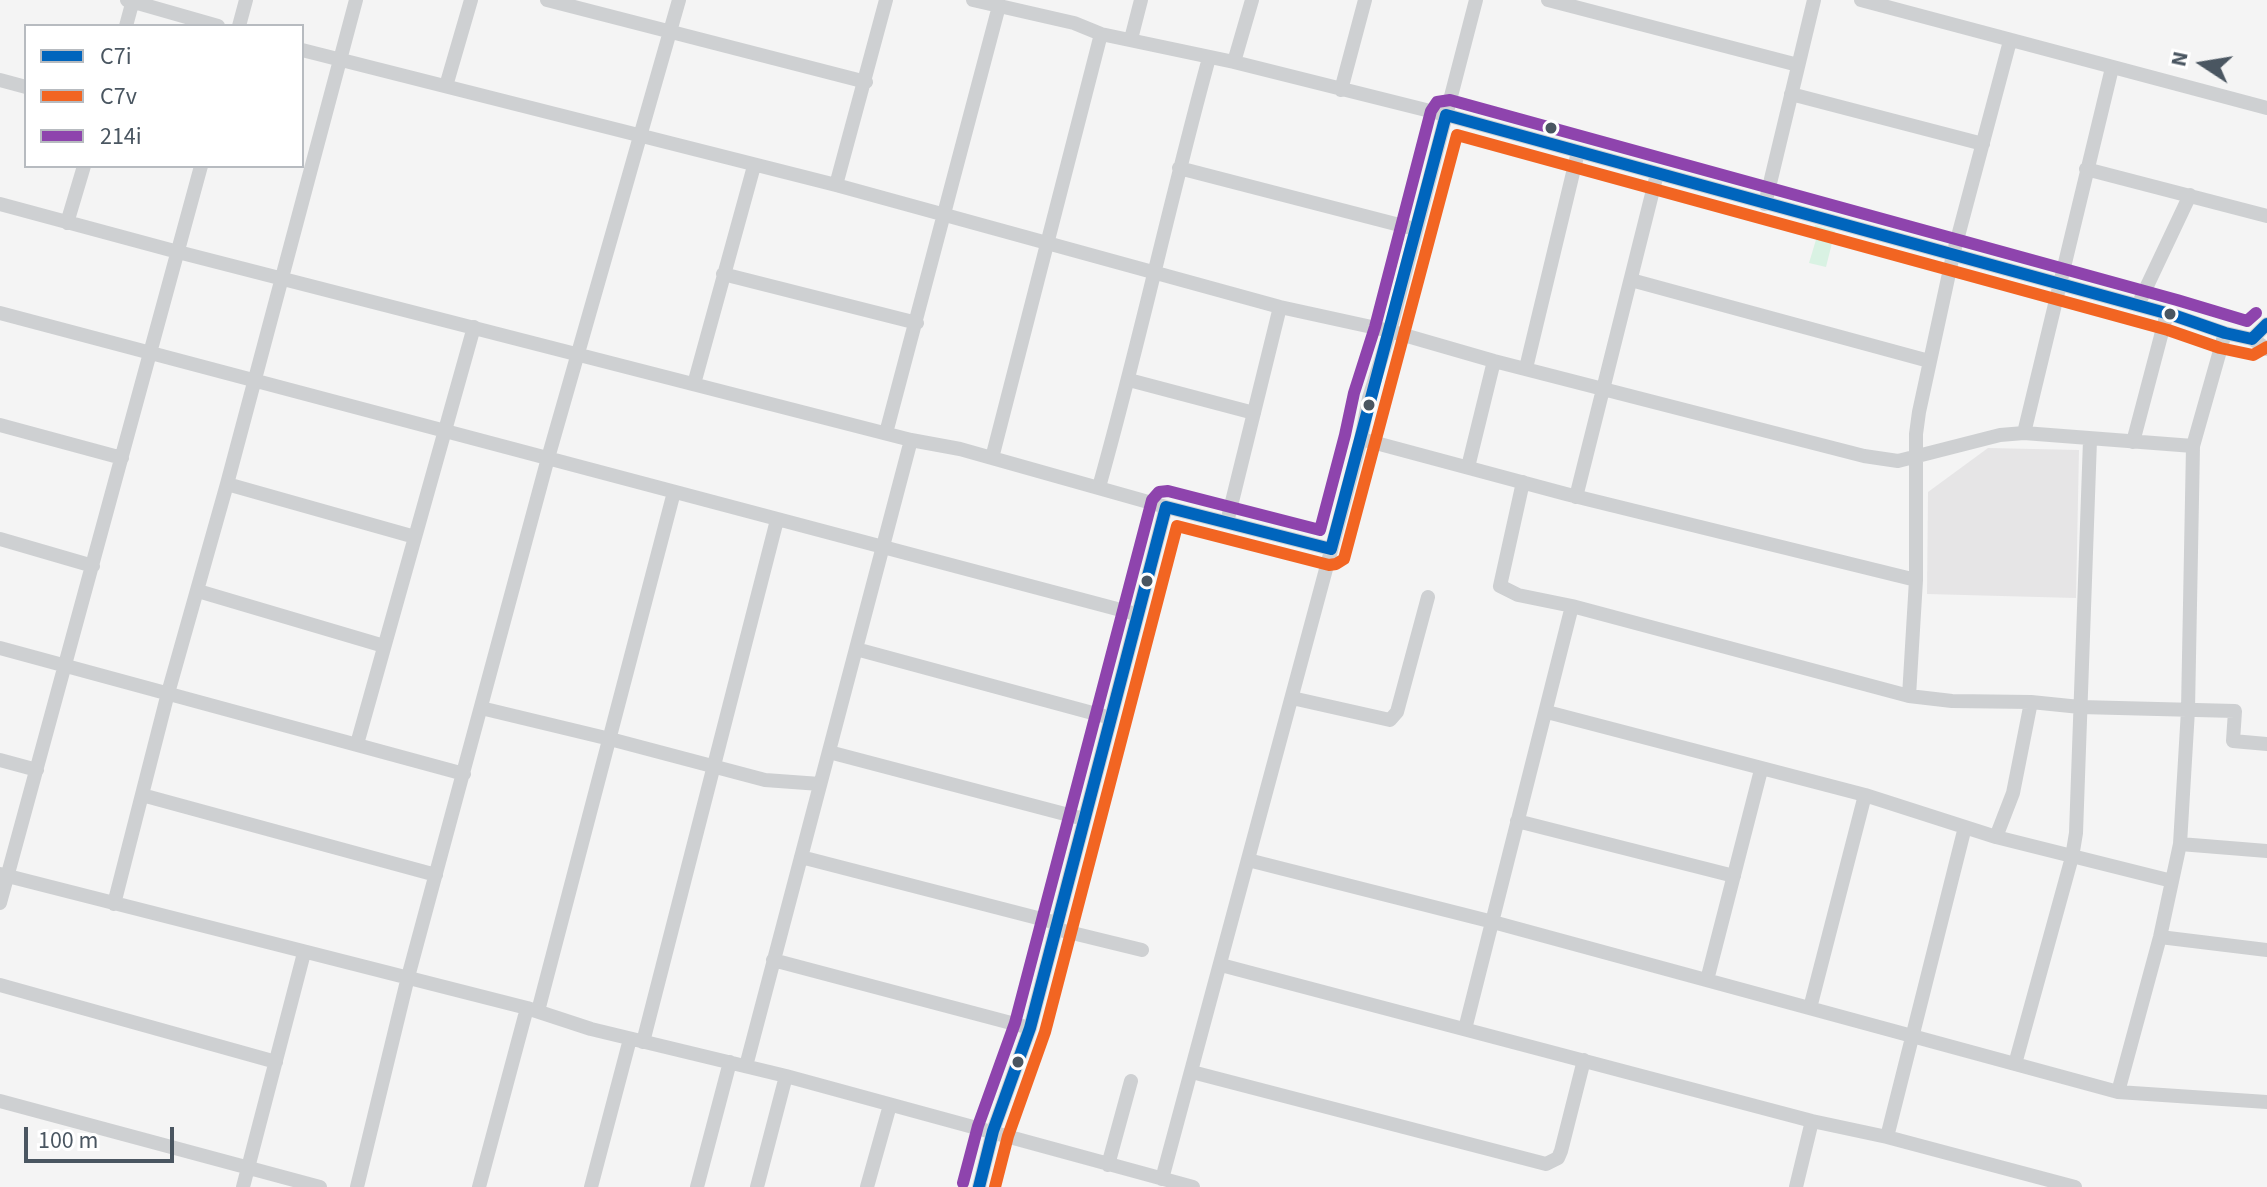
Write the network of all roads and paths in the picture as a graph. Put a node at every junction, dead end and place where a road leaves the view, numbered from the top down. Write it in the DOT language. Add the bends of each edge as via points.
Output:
graph roads {
  1 [pos="246,0"];
  2 [pos="356,0"];
  3 [pos="471,0"];
  4 [pos="547,0"];
  5 [pos="679,0"];
  6 [pos="886,0"];
  7 [pos="973,0"];
  8 [pos="1141,0"];
  9 [pos="1252,0"];
  10 [pos="1365,0"];
  11 [pos="1476,0"];
  12 [pos="1548,0"];
  13 [pos="1814,0"];
  14 [pos="1861,0"];
  15 [pos="131,1"];
  16 [pos="1898,5"];
  17 [pos="999,6"];
  18 [pos="1032,7"];
  19 [pos="126,24"];
  20 [pos="211,24"];
  21 [pos="240,24"];
  22 [pos="670,31"];
  23 [pos="1101,34"];
  24 [pos="1131,39"];
  25 [pos="2010,41"];
  26 [pos="304,51"];
  27 [pos="1209,58"];
  28 [pos="339,60"];
  29 [pos="1234,62"];
  30 [pos="1798,65"];
  31 [pos="2112,68"];
  32 [pos="0,80"];
  33 [pos="866,82"];
  34 [pos="24,86"];
  35 [pos="446,86"];
  36 [pos="1341,90"];
  37 [pos="1791,94"];
  38 [pos="2267,108"];
  39 [pos="1446,115"];
  40 [pos="639,135"];
  41 [pos="1983,144"];
  42 [pos="1578,152"];
  43 [pos="754,166"];
  44 [pos="83,168"];
  45 [pos="200,168"];
  46 [pos="1179,168"];
  47 [pos="2086,169"];
  48 [pos="1657,174"];
  49 [pos="836,185"];
  50 [pos="2190,195"];
  51 [pos="0,204"];
  52 [pos="1765,204"];
  53 [pos="944,215"];
  54 [pos="2267,216"];
  55 [pos="67,223"];
  56 [pos="1415,229"];
  57 [pos="1049,242"];
  58 [pos="178,252"];
  59 [pos="1953,255"];
  60 [pos="1155,271"];
  61 [pos="723,274"];
  62 [pos="281,277"];
  63 [pos="1631,280"];
  64 [pos="2058,284"];
  65 [pos="2138,305"];
  66 [pos="1280,307"];
  67 [pos="0,313"];
  68 [pos="2167,313"];
  69 [pos="917,323"];
  70 [pos="2267,324"];
  71 [pos="474,327"];
  72 [pos="1390,331"];
  73 [pos="2225,333"];
  74 [pos="2252,339"];
  75 [pos="2267,349"];
  76 [pos="579,353"];
  77 [pos="151,354"];
  78 [pos="1494,361"];
  79 [pos="1929,361"];
  80 [pos="1526,368"];
  81 [pos="1129,380"];
  82 [pos="254,382"];
  83 [pos="694,384"];
  84 [pos="1605,389"];
  85 [pos="1254,413"];
  86 [pos="0,425"];
  87 [pos="442,432"];
  88 [pos="886,433"];
  89 [pos="2024,433"];
  90 [pos="1361,439"];
  91 [pos="911,440"];
  92 [pos="2090,440"];
  93 [pos="2133,442"];
  94 [pos="2193,446"];
  95 [pos="1918,457"];
  96 [pos="122,458"];
  97 [pos="548,458"];
  98 [pos="992,458"];
  99 [pos="1468,467"];
  100 [pos="1523,482"];
  101 [pos="227,484"];
  102 [pos="1099,487"];
  103 [pos="674,492"];
  104 [pos="1576,497"];
  105 [pos="1166,507"];
  106 [pos="777,520"];
  107 [pos="1227,522"];
  108 [pos="415,537"];
  109 [pos="0,539"];
  110 [pos="883,547"];
  111 [pos="1331,549"];
  112 [pos="93,566"];
  113 [pos="1916,580"];
  114 [pos="198,591"];
  115 [pos="1428,597"];
  116 [pos="1572,606"];
  117 [pos="1136,614"];
  118 [pos="384,646"];
  119 [pos="0,648"];
  120 [pos="856,649"];
  121 [pos="65,665"];
  122 [pos="168,693"];
  123 [pos="1909,696"];
  124 [pos="1292,698"];
  125 [pos="2031,702"];
  126 [pos="2080,707"];
  127 [pos="481,708"];
  128 [pos="2188,710"];
  129 [pos="1547,712"];
  130 [pos="1111,718"];
  131 [pos="610,739"];
  132 [pos="357,744"];
  133 [pos="2267,744"];
  134 [pos="829,752"];
  135 [pos="0,760"];
  136 [pos="714,766"];
  137 [pos="37,770"];
  138 [pos="1761,770"];
  139 [pos="464,774"];
  140 [pos="820,784"];
  141 [pos="142,795"];
  142 [pos="1865,795"];
  143 [pos="1084,819"];
  144 [pos="1517,821"];
  145 [pos="1965,827"];
  146 [pos="1996,837"];
  147 [pos="2180,844"];
  148 [pos="2267,851"];
  149 [pos="801,857"];
  150 [pos="2072,857"];
  151 [pos="1248,860"];
  152 [pos="4,875"];
  153 [pos="436,875"];
  154 [pos="1734,876"];
  155 [pos="2172,881"];
  156 [pos="0,903"];
  157 [pos="114,904"];
  158 [pos="1493,922"];
  159 [pos="1056,926"];
  160 [pos="2160,937"];
  161 [pos="1142,950"];
  162 [pos="2267,950"];
  163 [pos="304,953"];
  164 [pos="773,960"];
  165 [pos="1221,965"];
  166 [pos="408,977"];
  167 [pos="1707,980"];
  168 [pos="0,985"];
  169 [pos="1810,1008"];
  170 [pos="533,1009"];
  171 [pos="1030,1028"];
  172 [pos="1465,1029"];
  173 [pos="1914,1035"];
  174 [pos="636,1040"];
  175 [pos="1584,1060"];
  176 [pos="276,1062"];
  177 [pos="730,1062"];
  178 [pos="2015,1064"];
  179 [pos="746,1066"];
  180 [pos="1192,1072"];
  181 [pos="786,1076"];
  182 [pos="1131,1081"];
  183 [pos="2118,1092"];
  184 [pos="0,1101"];
  185 [pos="2267,1102"];
  186 [pos="890,1105"];
  187 [pos="1812,1121"];
  188 [pos="993,1131"];
  189 [pos="1887,1137"];
  190 [pos="1108,1165"];
  191 [pos="249,1166"];
  192 [pos="1162,1179"];
  193 [pos="2030,1181"];
  194 [pos="243,1187"];
  195 [pos="320,1187"];
  196 [pos="357,1187"];
  197 [pos="479,1187"];
  198 [pos="591,1187"];
  199 [pos="697,1187"];
  200 [pos="757,1187"];
  201 [pos="867,1187"];
  202 [pos="979,1187"];
  203 [pos="1193,1187"];
  204 [pos="1796,1187"];
  205 [pos="2075,1187"];
  1 -- 21 [label="street"];
  2 -- 28 [label="street"];
  3 -- 35 [label="street"];
  4 -- 22 [label="street"];
  5 -- 22 [label="street"];
  6 -- 33 [label="street"];
  7 -- 17 [label="street"];
  8 -- 24 [label="street"];
  9 -- 29 [label="street"];
  10 -- 36 [label="street"];
  11 -- 39 [label="street"];
  12 -- 30 [label="street"];
  13 -- 30 [label="street"];
  14 -- 16 [label="street"];
  15 -- 19 [label="street"];
  15 -- 20 [label="street"];
  16 -- 25 [label="street"];
  17 -- 18 [label="street"];
  17 -- 53 [label="street"];
  18 -- 23 [label="street"];
  22 -- 33 [label="street"];
  22 -- 40 [label="street"];
  23 -- 24 [label="street"];
  23 -- 57 [label="street"];
  24 -- 27 [label="street"];
  25 -- 31 [label="street"];
  25 -- 41 [label="street"];
  26 -- 28 [label="street"];
  27 -- 29 [label="street"];
  27 -- 46 [label="street"];
  28 -- 35 [label="street"];
  28 -- 62 [label="street"];
  29 -- 36 [label="street"];
  30 -- 37 [label="street"];
  31 -- 38 [label="street"];
  31 -- 47 [label="street"];
  32 -- 34 [label="street"];
  33 -- 49 [label="street"];
  35 -- 40 [label="street"];
  36 -- 39 [label="street"];
  37 -- 41 [label="street"];
  37 -- 52 [label="street"];
  39 -- 42 [label="street"];
  39 -- 56 [label="street"];
  40 -- 43 [label="street"];
  40 -- 76 [label="street"];
  41 -- 59 [label="street"];
  42 -- 48 [label="street"];
  42 -- 80 [label="street"];
  43 -- 49 [label="street"];
  43 -- 61 [label="street"];
  44 -- 55 [label="street"];
  45 -- 58 [label="street"];
  46 -- 56 [label="street"];
  46 -- 60 [label="street"];
  47 -- 50 [label="street"];
  47 -- 64 [label="street"];
  48 -- 52 [label="street"];
  48 -- 63 [label="street"];
  49 -- 53 [label="street"];
  50 -- 54 [label="street"];
  50 -- 65 [label="street"];
  51 -- 55 [label="street"];
  52 -- 59 [label="street"];
  53 -- 57 [label="street"];
  53 -- 69 [label="street"];
  55 -- 58 [label="street"];
  56 -- 72 [label="street"];
  57 -- 60 [label="street"];
  57 -- 98 [label="street"];
  58 -- 62 [label="street"];
  58 -- 77 [label="street"];
  59 -- 64 [label="street"];
  59 -- 79 [label="street"];
  60 -- 66 [label="street"];
  60 -- 81 [label="street"];
  61 -- 69 [label="street"];
  61 -- 83 [label="street"];
  62 -- 71 [label="street"];
  62 -- 82 [label="street"];
  63 -- 79 [label="street"];
  63 -- 84 [label="street"];
  64 -- 65 [label="street"];
  64 -- 89 [label="street"];
  65 -- 68 [label="street"];
  66 -- 72 [label="street"];
  66 -- 85 [label="street"];
  67 -- 77 [label="street"];
  68 -- 73 [label="street"];
  68 -- 93 [label="street"];
  69 -- 88 [label="street"];
  70 -- 74 [label="street"];
  71 -- 76 [label="street"];
  71 -- 87 [label="street"];
  72 -- 78 [label="street"];
  72 -- 90 [label="street"];
  73 -- 74 [label="street"];
  73 -- 94 [label="street"];
  74 -- 75 [label="street"];
  76 -- 83 [label="street"];
  76 -- 97 [label="street"];
  77 -- 82 [label="street"];
  77 -- 96 [label="street"];
  78 -- 80 [label="street"];
  78 -- 99 [label="street"];
  79 -- 95 [label="street" via="1916,434"];
  80 -- 84 [label="street"];
  81 -- 85 [label="street"];
  81 -- 102 [label="street"];
  82 -- 87 [label="street"];
  82 -- 101 [label="street"];
  83 -- 88 [label="street"];
  84 -- 95 [label="street" via="1864,456 1898,461"];
  84 -- 104 [label="street"];
  85 -- 107 [label="street"];
  86 -- 96 [label="street"];
  87 -- 97 [label="street"];
  87 -- 108 [label="street"];
  88 -- 91 [label="street"];
  89 -- 92 [label="street"];
  89 -- 95 [label="street"];
  90 -- 99 [label="street"];
  90 -- 111 [label="street"];
  91 -- 98 [label="street"];
  91 -- 110 [label="street"];
  92 -- 93 [label="street"];
  92 -- 126 [label="street"];
  93 -- 94 [label="street"];
  94 -- 128 [label="street"];
  95 -- 113 [label="street"];
  96 -- 112 [label="street"];
  97 -- 103 [label="street"];
  97 -- 127 [label="street"];
  98 -- 102 [label="street"];
  99 -- 100 [label="street"];
  100 -- 104 [label="street"];
  100 -- 116 [label="street" via="1500,586"];
  101 -- 108 [label="street"];
  101 -- 114 [label="street"];
  102 -- 105 [label="street"];
  103 -- 106 [label="street"];
  103 -- 131 [label="street"];
  104 -- 113 [label="street"];
  105 -- 107 [label="street"];
  105 -- 117 [label="street"];
  106 -- 110 [label="street"];
  106 -- 136 [label="street"];
  107 -- 111 [label="street"];
  108 -- 118 [label="street"];
  109 -- 112 [label="street"];
  110 -- 117 [label="street"];
  110 -- 120 [label="street"];
  111 -- 124 [label="street"];
  112 -- 121 [label="street"];
  113 -- 123 [label="street"];
  114 -- 118 [label="street"];
  114 -- 122 [label="street"];
  115 -- 124 [label="street" via="1397,712 1390,720"];
  116 -- 123 [label="street"];
  116 -- 129 [label="street"];
  117 -- 130 [label="street"];
  118 -- 132 [label="street"];
  119 -- 121 [label="street"];
  120 -- 130 [label="street"];
  120 -- 134 [label="street"];
  121 -- 122 [label="street"];
  121 -- 137 [label="street"];
  122 -- 132 [label="street"];
  122 -- 141 [label="street"];
  123 -- 125 [label="street"];
  124 -- 151 [label="street"];
  125 -- 126 [label="street"];
  125 -- 146 [label="street" via="2013,793"];
  126 -- 128 [label="street"];
  126 -- 150 [label="street"];
  127 -- 131 [label="street"];
  127 -- 139 [label="street"];
  128 -- 133 [label="street" via="2235,711 2233,741"];
  128 -- 147 [label="street"];
  129 -- 138 [label="street"];
  129 -- 144 [label="street"];
  130 -- 143 [label="street"];
  131 -- 136 [label="street"];
  131 -- 170 [label="street"];
  132 -- 139 [label="street"];
  134 -- 140 [label="street"];
  134 -- 143 [label="street"];
  135 -- 137 [label="street"];
  136 -- 140 [label="street" via="765,780"];
  136 -- 174 [label="street"];
  137 -- 152 [label="street"];
  138 -- 142 [label="street"];
  138 -- 154 [label="street"];
  139 -- 153 [label="street"];
  140 -- 149 [label="street"];
  141 -- 153 [label="street"];
  141 -- 157 [label="street"];
  142 -- 145 [label="street"];
  142 -- 169 [label="street"];
  143 -- 159 [label="street"];
  144 -- 154 [label="street"];
  144 -- 158 [label="street"];
  145 -- 146 [label="street"];
  145 -- 173 [label="street"];
  146 -- 150 [label="street"];
  147 -- 148 [label="street"];
  147 -- 155 [label="street"];
  149 -- 159 [label="street"];
  149 -- 164 [label="street"];
  150 -- 155 [label="street"];
  150 -- 178 [label="street"];
  151 -- 158 [label="street"];
  151 -- 165 [label="street"];
  152 -- 156 [label="street"];
  152 -- 157 [label="street"];
  153 -- 166 [label="street"];
  154 -- 167 [label="street"];
  155 -- 160 [label="street"];
  157 -- 163 [label="street"];
  158 -- 167 [label="street"];
  158 -- 172 [label="street"];
  159 -- 161 [label="street"];
  159 -- 171 [label="street"];
  160 -- 162 [label="street"];
  160 -- 183 [label="street"];
  163 -- 166 [label="street"];
  163 -- 176 [label="street"];
  164 -- 171 [label="street"];
  164 -- 179 [label="street"];
  165 -- 172 [label="street"];
  165 -- 180 [label="street"];
  166 -- 170 [label="street"];
  166 -- 196 [label="street"];
  167 -- 169 [label="street"];
  168 -- 176 [label="street"];
  169 -- 173 [label="street"];
  170 -- 174 [label="street"];
  170 -- 197 [label="street"];
  171 -- 188 [label="street"];
  172 -- 175 [label="street"];
  173 -- 178 [label="street"];
  173 -- 189 [label="street"];
  174 -- 177 [label="street"];
  174 -- 198 [label="street"];
  175 -- 180 [label="street" via="1561,1151 1546,1164"];
  175 -- 187 [label="street"];
  176 -- 191 [label="street"];
  177 -- 179 [label="street"];
  177 -- 199 [label="street"];
  178 -- 183 [label="street"];
  179 -- 181 [label="street"];
  180 -- 192 [label="street"];
  181 -- 186 [label="street"];
  181 -- 200 [label="street"];
  182 -- 190 [label="street"];
  183 -- 185 [label="street"];
  184 -- 191 [label="street"];
  186 -- 188 [label="street"];
  186 -- 201 [label="street"];
  187 -- 189 [label="street"];
  187 -- 204 [label="street"];
  188 -- 190 [label="street"];
  188 -- 202 [label="street"];
  189 -- 193 [label="street"];
  190 -- 192 [label="street"];
  191 -- 194 [label="street"];
  191 -- 195 [label="street"];
  192 -- 203 [label="street"];
  193 -- 205 [label="street"];
}
